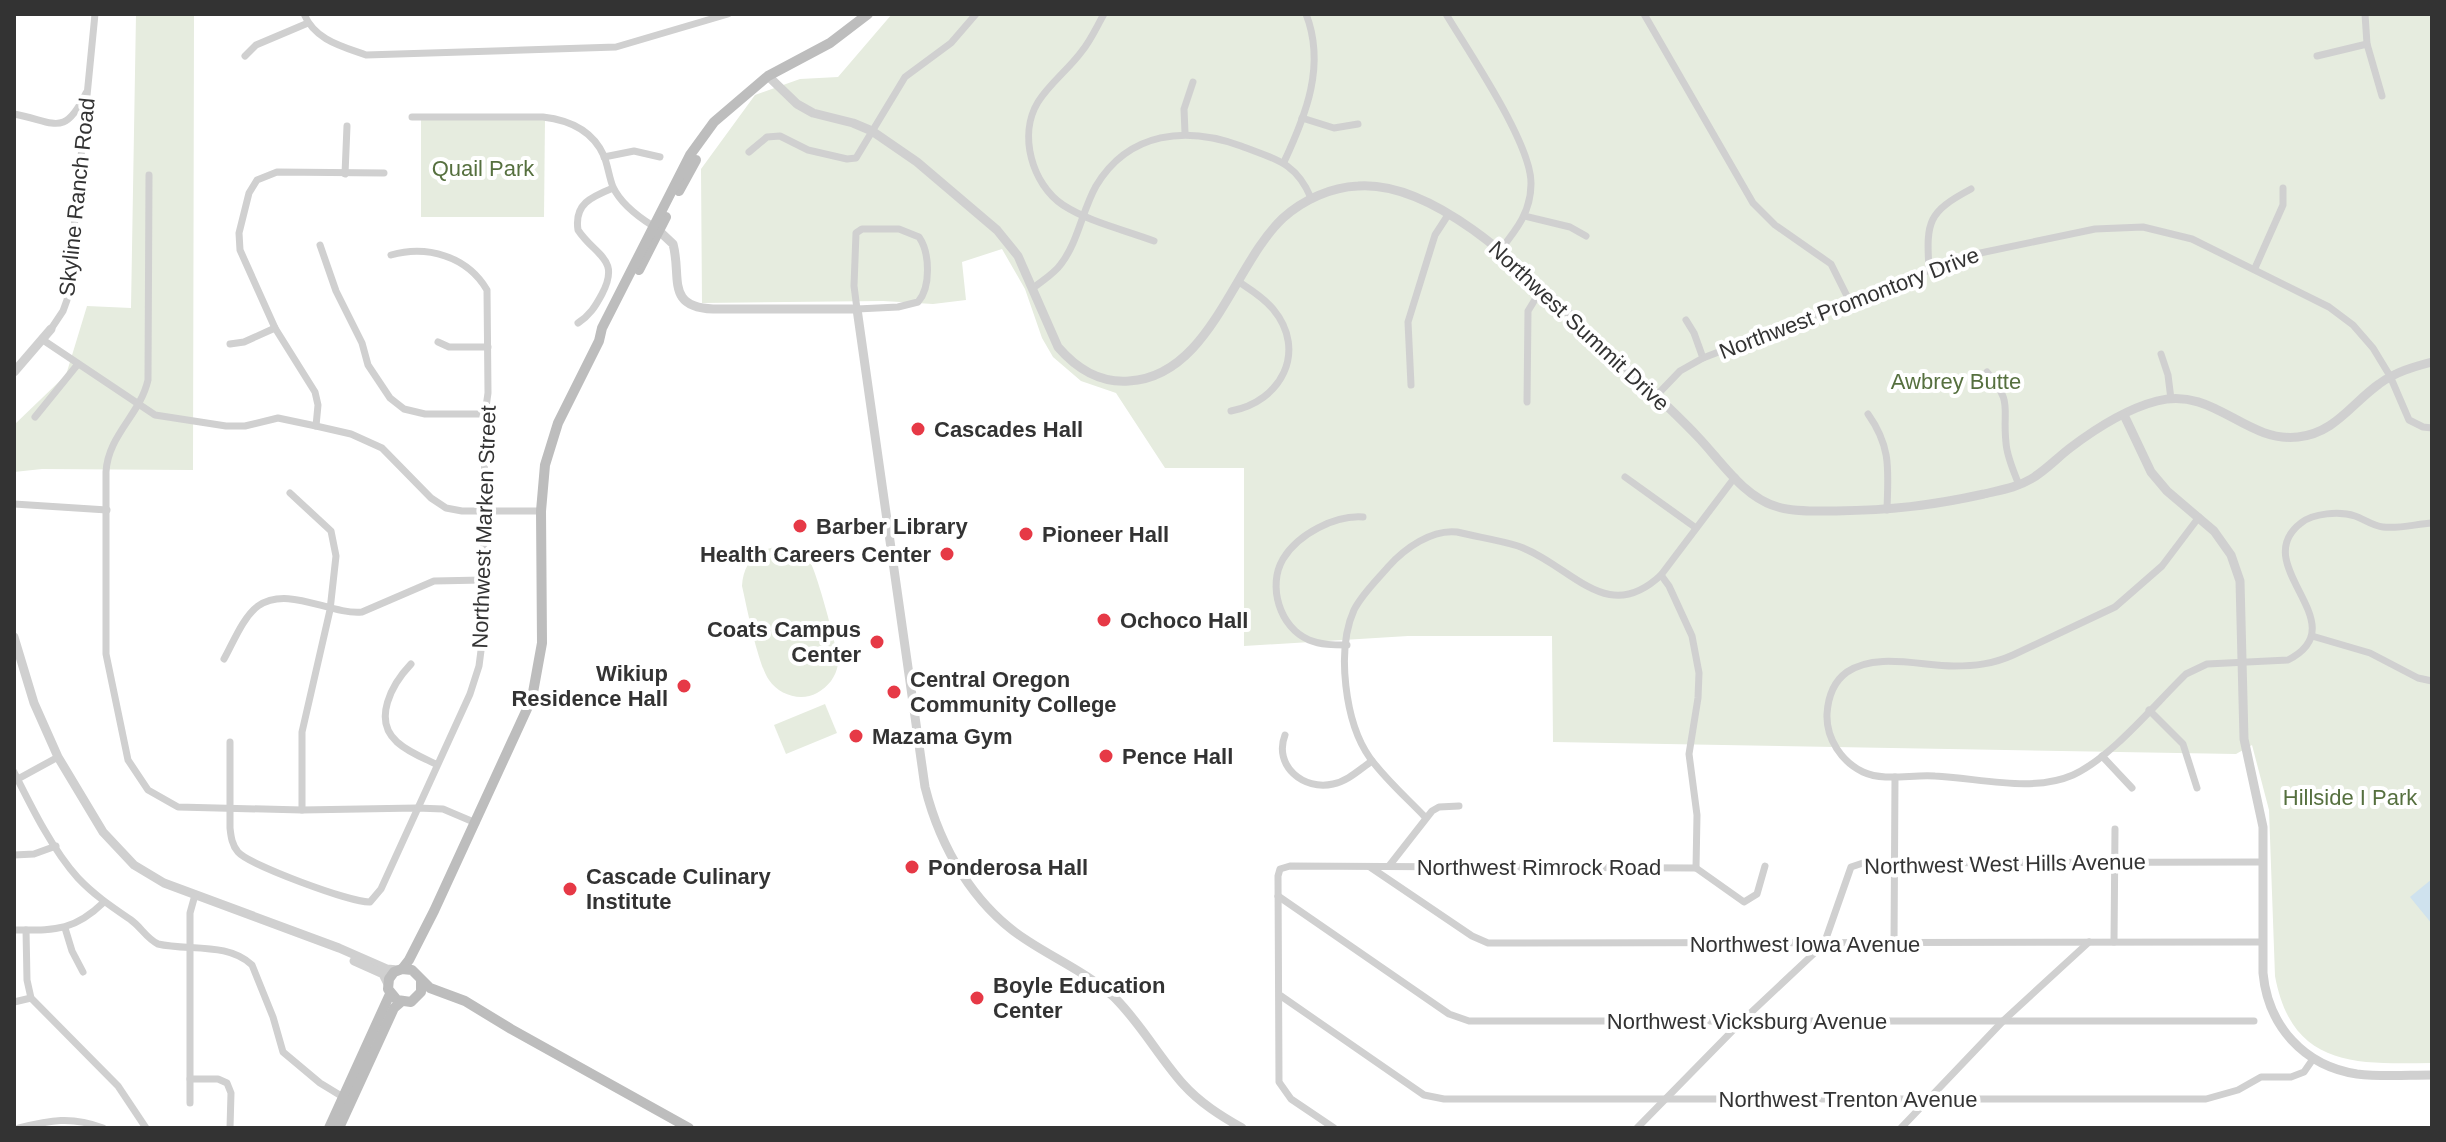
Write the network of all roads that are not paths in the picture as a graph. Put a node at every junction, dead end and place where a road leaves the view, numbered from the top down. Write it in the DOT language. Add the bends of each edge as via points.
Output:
graph roads {
  1 [pos="95,14"];
  2 [pos="304,14"];
  3 [pos="728,14"];
  4 [pos="868,14"];
  5 [pos="976,14"];
  6 [pos="1104,14"];
  7 [pos="1306,14"];
  8 [pos="1446,14"];
  9 [pos="1644,14"];
  10 [pos="2365,14"];
  11 [pos="308,23"];
  12 [pos="2367,44"];
  13 [pos="245,56"];
  14 [pos="2317,56"];
  15 [pos="768,76"];
  16 [pos="1193,82"];
  17 [pos="88,89"];
  18 [pos="2382,96"];
  19 [pos="14,114"];
  20 [pos="412,117"];
  21 [pos="1302,118"];
  22 [pos="1358,124"];
  23 [pos="347,126"];
  24 [pos="872,131"];
  25 [pos="1185,133"];
  26 [pos="749,152"];
  27 [pos="604,157"];
  28 [pos="660,157"];
  29 [pos="1284,162"];
  30 [pos="384,173"];
  31 [pos="345,174"];
  32 [pos="149,175"];
  33 [pos="613,188"];
  34 [pos="2283,188"];
  35 [pos="1971,189"];
  36 [pos="1311,198"];
  37 [pos="1083,215"];
  38 [pos="1448,215"];
  39 [pos="1524,216"];
  40 [pos="656,228"];
  41 [pos="1586,236"];
  42 [pos="1154,241"];
  43 [pos="320,245"];
  44 [pos="1501,249"];
  45 [pos="391,255"];
  46 [pos="2255,268"];
  47 [pos="1929,269"];
  48 [pos="1239,282"];
  49 [pos="1033,288"];
  50 [pos="1542,288"];
  51 [pos="1849,300"];
  52 [pos="857,309"];
  53 [pos="1686,320"];
  54 [pos="578,323"];
  55 [pos="275,328"];
  56 [pos="51,329"];
  57 [pos="43,340"];
  58 [pos="438,342"];
  59 [pos="230,344"];
  60 [pos="488,347"];
  61 [pos="2161,354"];
  62 [pos="1703,358"];
  63 [pos="2432,362"];
  64 [pos="78,364"];
  65 [pos="16,368"];
  66 [pos="1987,372"];
  67 [pos="2390,376"];
  68 [pos="1411,385"];
  69 [pos="1656,396"];
  70 [pos="2171,399"];
  71 [pos="1527,402"];
  72 [pos="138,405"];
  73 [pos="1231,411"];
  74 [pos="485,414"];
  75 [pos="1868,414"];
  76 [pos="2124,415"];
  77 [pos="35,417"];
  78 [pos="316,426"];
  79 [pos="2432,428"];
  80 [pos="1625,477"];
  81 [pos="1735,477"];
  82 [pos="2019,485"];
  83 [pos="290,493"];
  84 [pos="14,504"];
  85 [pos="107,510"];
  86 [pos="1887,510"];
  87 [pos="486,511"];
  88 [pos="541,511"];
  89 [pos="1363,517"];
  90 [pos="2199,517"];
  91 [pos="2432,523"];
  92 [pos="1696,528"];
  93 [pos="1661,575"];
  94 [pos="483,580"];
  95 [pos="330,610"];
  96 [pos="2312,636"];
  97 [pos="14,637"];
  98 [pos="1347,645"];
  99 [pos="224,659"];
  100 [pos="2243,662"];
  101 [pos="411,664"];
  102 [pos="2432,681"];
  103 [pos="2149,710"];
  104 [pos="1285,735"];
  105 [pos="230,742"];
  106 [pos="2102,756"];
  107 [pos="58,757"];
  108 [pos="1372,761"];
  109 [pos="436,764"];
  110 [pos="1895,777"];
  111 [pos="15,778"];
  112 [pos="2132,788"];
  113 [pos="2197,788"];
  114 [pos="1459,806"];
  115 [pos="417,808"];
  116 [pos="230,809"];
  117 [pos="302,810"];
  118 [pos="1425,817"];
  119 [pos="476,823"];
  120 [pos="2115,829"];
  121 [pos="56,846"];
  122 [pos="14,855"];
  123 [pos="2115,862"];
  124 [pos="2263,862"];
  125 [pos="1894,863"];
  126 [pos="1389,866"];
  127 [pos="1765,866"];
  128 [pos="1370,867"];
  129 [pos="1696,868"];
  130 [pos="195,895"];
  131 [pos="1278,896"];
  132 [pos="104,902"];
  133 [pos="434,911"];
  134 [pos="65,928"];
  135 [pos="14,930"];
  136 [pos="26,930"];
  137 [pos="2089,942"];
  138 [pos="2114,942"];
  139 [pos="2263,942"];
  140 [pos="323,943"];
  141 [pos="1824,944"];
  142 [pos="1894,944"];
  143 [pos="190,948"];
  144 [pos="400,969"];
  145 [pos="83,972"];
  146 [pos="418,976"];
  147 [pos="389,989"];
  148 [pos="418,996"];
  149 [pos="1281,996"];
  150 [pos="31,998"];
  151 [pos="14,1002"];
  152 [pos="401,1002"];
  153 [pos="486,1015"];
  154 [pos="1743,1020"];
  155 [pos="2004,1020"];
  156 [pos="2254,1021"];
  157 [pos="2313,1059"];
  158 [pos="2432,1075"];
  159 [pos="190,1079"];
  160 [pos="343,1097"];
  161 [pos="1666,1099"];
  162 [pos="1930,1100"];
  163 [pos="190,1103"];
  164 [pos="19,1128"];
  165 [pos="103,1128"];
  166 [pos="146,1128"];
  167 [pos="230,1128"];
  168 [pos="329,1128"];
  169 [pos="339,1128"];
  170 [pos="689,1128"];
  171 [pos="1242,1128"];
  172 [pos="1334,1128"];
  173 [pos="1637,1128"];
  174 [pos="1901,1128"];
  1 -- 17 [label="street, Skyline Ranch Road"];
  2 -- 11 [label="street"];
  3 -- 11 [label="street" via="616,47 366,55 327,41"];
  4 -- 15 [label="main road" via="830,43"];
  5 -- 24 [label="street" via="951,43 905,77"];
  6 -- 37 [label="street" via="1083,51 1039,100 1030,125 1033,167 1051,194"];
  7 -- 21 [label="street" via="1313,31 1315,67"];
  8 -- 39 [label="street" via="1525,154 1531,181"];
  9 -- 51 [label="street" via="1753,203 1831,264"];
  10 -- 12 [label="street"];
  11 -- 13 [label="street" via="256,45"];
  12 -- 14 [label="street"];
  12 -- 18 [label="street"];
  15 -- 24 [label="street, Northwest Summit Drive" via="813,113"];
  15 -- 40 [label="main road" via="722,117"];
  16 -- 25 [label="street" via="1184,109"];
  17 -- 19 [label="street" via="77,113 62,123"];
  17 -- 56 [label="street, Skyline Ranch Road" via="67,300"];
  20 -- 27 [label="street" via="552,118 578,127"];
  21 -- 22 [label="street" via="1334,128"];
  21 -- 29 [label="street"];
  23 -- 31 [label="street"];
  24 -- 26 [label="street" via="856,158 808,150 780,136 767,137"];
  24 -- 49 [label="street, Northwest Summit Drive" via="997,230 1018,256"];
  25 -- 29 [label="street" via="1217,137"];
  25 -- 37 [label="street" via="1155,139 1118,160"];
  27 -- 28 [label="street" via="634,151"];
  27 -- 33 [label="street"];
  29 -- 36 [label="street"];
  30 -- 31 [label="street"];
  31 -- 55 [label="street" via="277,172 257,180 249,193 240,250"];
  32 -- 72 [label="street" via="148,380"];
  33 -- 40 [label="street" via="626,206"];
  33 -- 54 [label="street" via="583,203 578,214 578,230 601,254 610,275 591,314"];
  34 -- 46 [label="street" via="2283,205"];
  35 -- 47 [label="street" via="1945,203 1930,222"];
  36 -- 38 [label="street, Northwest Summit Drive" via="1376,186"];
  36 -- 48 [label="street, Northwest Summit Drive" via="1264,240"];
  37 -- 42 [label="street"];
  37 -- 49 [label="street" via="1066,257"];
  38 -- 44 [label="street, Northwest Summit Drive"];
  38 -- 68 [label="street" via="1435,235 1408,322"];
  39 -- 41 [label="street"];
  39 -- 44 [label="street"];
  40 -- 52 [label="street" via="673,244 679,293 694,307"];
  40 -- 88 [label="main road" via="563,412 551,442"];
  43 -- 74 [label="street" via="368,365 390,398 404,409 425,414"];
  44 -- 50 [label="street, Northwest Summit Drive"];
  45 -- 60 [label="street, Northwest Marken Street" via="441,253 471,271 487,290"];
  46 -- 47 [label="street, Northwest Promontory Drive" via="2192,239 2143,227 2068,234"];
  46 -- 67 [label="street, Northwest Promontory Drive" via="2353,325"];
  47 -- 51 [label="street, Northwest Promontory Drive"];
  48 -- 49 [label="street, Northwest Summit Drive" via="1173,365 1158,375 1120,382 1093,376 1067,358 1050,333"];
  48 -- 73 [label="street" via="1275,311 1289,347 1277,386 1262,400"];
  50 -- 69 [label="street, Northwest Summit Drive"];
  50 -- 71 [label="street" via="1528,311"];
  51 -- 62 [label="street, Northwest Promontory Drive"];
  52 -- 52 [label="street" via="918,302 925,287 927,255 913,232 856,233"];
  52 -- 171 [label="street" via="922,772 942,839 963,875 999,917 1018,935 1111,994 1185,1087"];
  53 -- 62 [label="street"];
  55 -- 59 [label="street"];
  55 -- 78 [label="street" via="315,392"];
  56 -- 57 [label="street, Skyline Ranch Road"];
  57 -- 64 [label="street"];
  57 -- 65 [label="street, Skyline Ranch Road"];
  58 -- 60 [label="street"];
  60 -- 74 [label="street, Northwest Marken Street"];
  61 -- 70 [label="street"];
  62 -- 69 [label="street, Northwest Promontory Drive" via="1680,371"];
  63 -- 67 [label="street, Northwest Summit Drive"];
  64 -- 72 [label="street"];
  64 -- 77 [label="street"];
  66 -- 82 [label="street" via="2007,401 2005,440"];
  67 -- 70 [label="street, Northwest Summit Drive" via="2334,425 2298,437 2268,434 2210,405"];
  67 -- 79 [label="street, Northwest Promontory Drive" via="2409,420"];
  69 -- 81 [label="street, Northwest Summit Drive"];
  70 -- 76 [label="street, Northwest Summit Drive"];
  72 -- 78 [label="street" via="165,419 245,426 278,418"];
  72 -- 85 [label="street" via="108,456"];
  74 -- 87 [label="street, Northwest Marken Street"];
  75 -- 86 [label="street" via="1888,456"];
  76 -- 82 [label="street, Northwest Summit Drive"];
  76 -- 90 [label="street" via="2151,472"];
  78 -- 87 [label="street" via="382,448 446,508"];
  80 -- 92 [label="street"];
  81 -- 86 [label="street, Northwest Summit Drive" via="1778,507"];
  81 -- 92 [label="street"];
  82 -- 86 [label="street, Northwest Summit Drive"];
  83 -- 95 [label="street" via="323,521 334,541"];
  84 -- 85 [label="street"];
  85 -- 116 [label="street" via="106,654 128,760 160,799 178,807"];
  87 -- 88 [label="street"];
  87 -- 94 [label="street, Northwest Marken Street"];
  88 -- 119 [label="main road" via="540,665 532,698"];
  89 -- 98 [label="street" via="1348,516 1308,536 1283,559 1277,576 1282,614 1294,631 1316,642"];
  90 -- 100 [label="street" via="2223,543 2237,569"];
  90 -- 110 [label="street" via="2162,566 2115,607 2013,655 1973,666 1873,663 1847,673 1828,700 1827,723 1835,746 1845,761 1865,773"];
  91 -- 96 [label="street" via="2382,527 2352,515 2321,515 2299,524 2289,535 2285,562 2310,611"];
  92 -- 93 [label="street"];
  93 -- 98 [label="street" via="1638,593 1603,595 1518,546 1457,532 1437,533 1402,554 1366,593 1353,613"];
  93 -- 129 [label="street" via="1692,636 1699,673 1689,754 1697,815"];
  94 -- 95 [label="street" via="434,581 362,612"];
  94 -- 109 [label="street, Northwest Marken Street" via="479,666"];
  95 -- 99 [label="street" via="291,599 268,601 248,617"];
  95 -- 117 [label="street" via="302,732"];
  96 -- 100 [label="street" via="2299,655 2288,660"];
  96 -- 102 [label="street" via="2370,653"];
  97 -- 107 [label="street"];
  98 -- 108 [label="street" via="1350,712"];
  100 -- 103 [label="street" via="2196,668"];
  100 -- 124 [label="street" via="2244,739 2261,813"];
  101 -- 109 [label="street" via="386,704 387,730 400,746"];
  103 -- 106 [label="street"];
  103 -- 113 [label="street" via="2183,744"];
  104 -- 108 [label="street" via="1286,765 1297,778 1314,785 1340,782"];
  105 -- 116 [label="street"];
  106 -- 110 [label="street" via="2072,775 2045,782"];
  106 -- 112 [label="street"];
  107 -- 111 [label="street"];
  107 -- 130 [label="street" via="117,850 164,883"];
  108 -- 118 [label="street"];
  109 -- 115 [label="street, Northwest Marken Street"];
  110 -- 125 [label="street"];
  111 -- 121 [label="street"];
  114 -- 118 [label="street" via="1439,807"];
  115 -- 116 [label="street, Northwest Marken Street" via="381,889 370,902 248,861 232,841"];
  115 -- 117 [label="street"];
  115 -- 119 [label="street" via="443,809"];
  116 -- 117 [label="street"];
  118 -- 126 [label="street"];
  119 -- 133 [label="main road"];
  120 -- 123 [label="street"];
  121 -- 122 [label="street"];
  121 -- 132 [label="street" via="76,876"];
  123 -- 124 [label="street, Northwest West Hills Avenue"];
  123 -- 125 [label="street, Northwest West Hills Avenue"];
  123 -- 138 [label="street"];
  124 -- 139 [label="street"];
  125 -- 141 [label="street, Northwest West Hills Avenue" via="1851,867"];
  125 -- 142 [label="street"];
  126 -- 128 [label="street, Northwest Rimrock Road"];
  126 -- 129 [label="street, Northwest Rimrock Road"];
  127 -- 129 [label="street" via="1757,894 1744,902"];
  128 -- 131 [label="street, Northwest Rimrock Road" via="1280,869"];
  128 -- 141 [label="street, Northwest Iowa Avenue" via="1488,943"];
  130 -- 140 [label="street"];
  130 -- 143 [label="street"];
  131 -- 149 [label="street"];
  131 -- 154 [label="street, Northwest Vicksburg Avenue" via="1449,1014 1469,1021"];
  132 -- 134 [label="street"];
  132 -- 143 [label="street" via="150,940"];
  133 -- 144 [label="main road"];
  133 -- 146 [label="main road" via="416,963"];
  134 -- 136 [label="street"];
  134 -- 145 [label="street"];
  135 -- 136 [label="street"];
  136 -- 150 [label="street"];
  137 -- 138 [label="street, Northwest Iowa Avenue"];
  137 -- 142 [label="street, Northwest Iowa Avenue"];
  137 -- 155 [label="street"];
  138 -- 139 [label="street, Northwest Iowa Avenue"];
  139 -- 157 [label="street" via="2264,984 2274,1016 2293,1043"];
  140 -- 144 [label="street" via="387,969"];
  140 -- 147 [label="street" via="377,971"];
  141 -- 142 [label="street, Northwest Iowa Avenue"];
  141 -- 154 [label="street, Northwest West Hills Avenue"];
  143 -- 159 [label="street"];
  143 -- 160 [label="street" via="232,953 252,965 283,1052"];
  144 -- 146 [label="main road"];
  144 -- 147 [label="main road" via="391,975"];
  146 -- 148 [label="main road"];
  146 -- 153 [label="main road" via="430,988"];
  147 -- 152 [label="main road"];
  147 -- 160 [label="main road"];
  148 -- 152 [label="main road"];
  148 -- 153 [label="main road" via="431,995"];
  149 -- 161 [label="street, Northwest Trenton Avenue" via="1432,1099"];
  149 -- 172 [label="street" via="1279,1082 1291,1099"];
  150 -- 151 [label="street"];
  150 -- 166 [label="street" via="118,1086"];
  152 -- 169 [label="main road"];
  153 -- 170 [label="main road"];
  154 -- 155 [label="street, Northwest Vicksburg Avenue"];
  154 -- 161 [label="street, Northwest West Hills Avenue"];
  155 -- 156 [label="street, Northwest Vicksburg Avenue"];
  155 -- 162 [label="street"];
  157 -- 158 [label="street" via="2357,1074"];
  157 -- 162 [label="street, Northwest Trenton Avenue" via="2304,1072 2291,1077 2261,1077 2206,1099"];
  159 -- 163 [label="street"];
  159 -- 167 [label="street" via="227,1083"];
  160 -- 168 [label="main road"];
  161 -- 162 [label="street, Northwest Trenton Avenue"];
  161 -- 173 [label="street, Northwest West Hills Avenue"];
  162 -- 174 [label="street"];
  164 -- 165 [label="street" via="64,1118"];
}
